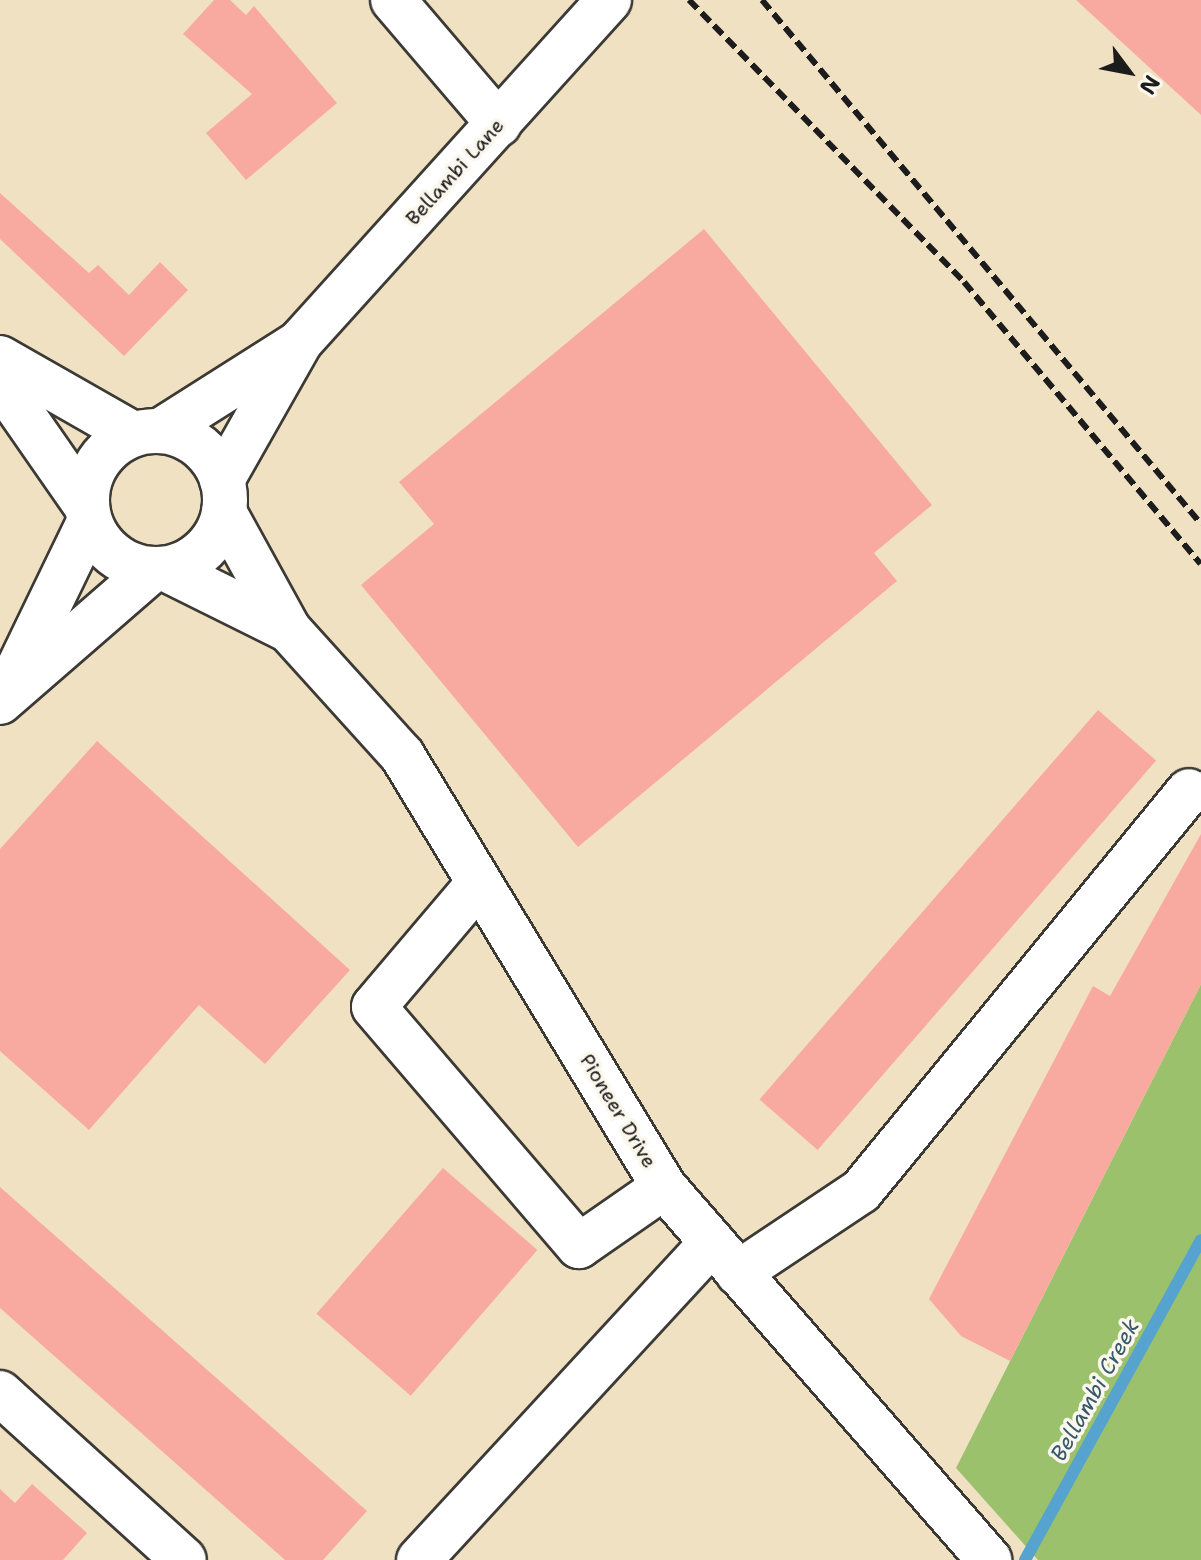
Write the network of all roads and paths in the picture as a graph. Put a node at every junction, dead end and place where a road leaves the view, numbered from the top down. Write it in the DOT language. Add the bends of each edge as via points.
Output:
graph roads {
  1 [pos="393,0"];
  2 [pos="609,0"];
  3 [pos="499,124"];
  4 [pos="300,342"];
  5 [pos="0,358"];
  6 [pos="0,382"];
  7 [pos="146,433"];
  8 [pos="223,496"];
  9 [pos="88,514"];
  10 [pos="159,570"];
  11 [pos="289,630"];
  12 [pos="0,702"];
  13 [pos="1189,791"];
  14 [pos="479,883"];
  15 [pos="664,1187"];
  16 [pos="725,1258"];
  17 [pos="0,1393"];
  18 [pos="184,1560"];
  19 [pos="419,1560"];
  20 [pos="989,1560"];
  1 -- 3 [label="main road"];
  2 -- 3 [label="main road, Bellambi Lane"];
  3 -- 4 [label="main road, Bellambi Lane"];
  4 -- 7 [label="main road, Bellambi Lane"];
  4 -- 8 [label="main road, Bellambi Lane"];
  5 -- 7 [label="main road"];
  6 -- 9 [label="main road"];
  7 -- 8 [label="main road" via="199,445"];
  7 -- 9 [label="main road" via="102,455 87,488"];
  8 -- 10 [label="main road" via="204,550"];
  8 -- 11 [label="main road, Pioneer Drive"];
  9 -- 10 [label="main road" via="113,556"];
  9 -- 12 [label="main road" via="51,609"];
  10 -- 11 [label="main road, Pioneer Drive"];
  10 -- 12 [label="main road"];
  11 -- 14 [label="main road, Pioneer Drive" via="402,755"];
  13 -- 16 [label="main road" via="861,1191"];
  14 -- 15 [label="main road, Pioneer Drive"];
  14 -- 15 [label="main road" via="374,1007 579,1246"];
  15 -- 16 [label="main road, Pioneer Drive"];
  16 -- 19 [label="main road"];
  16 -- 20 [label="main road, Pioneer Drive"];
  17 -- 18 [label="main road"];
}
